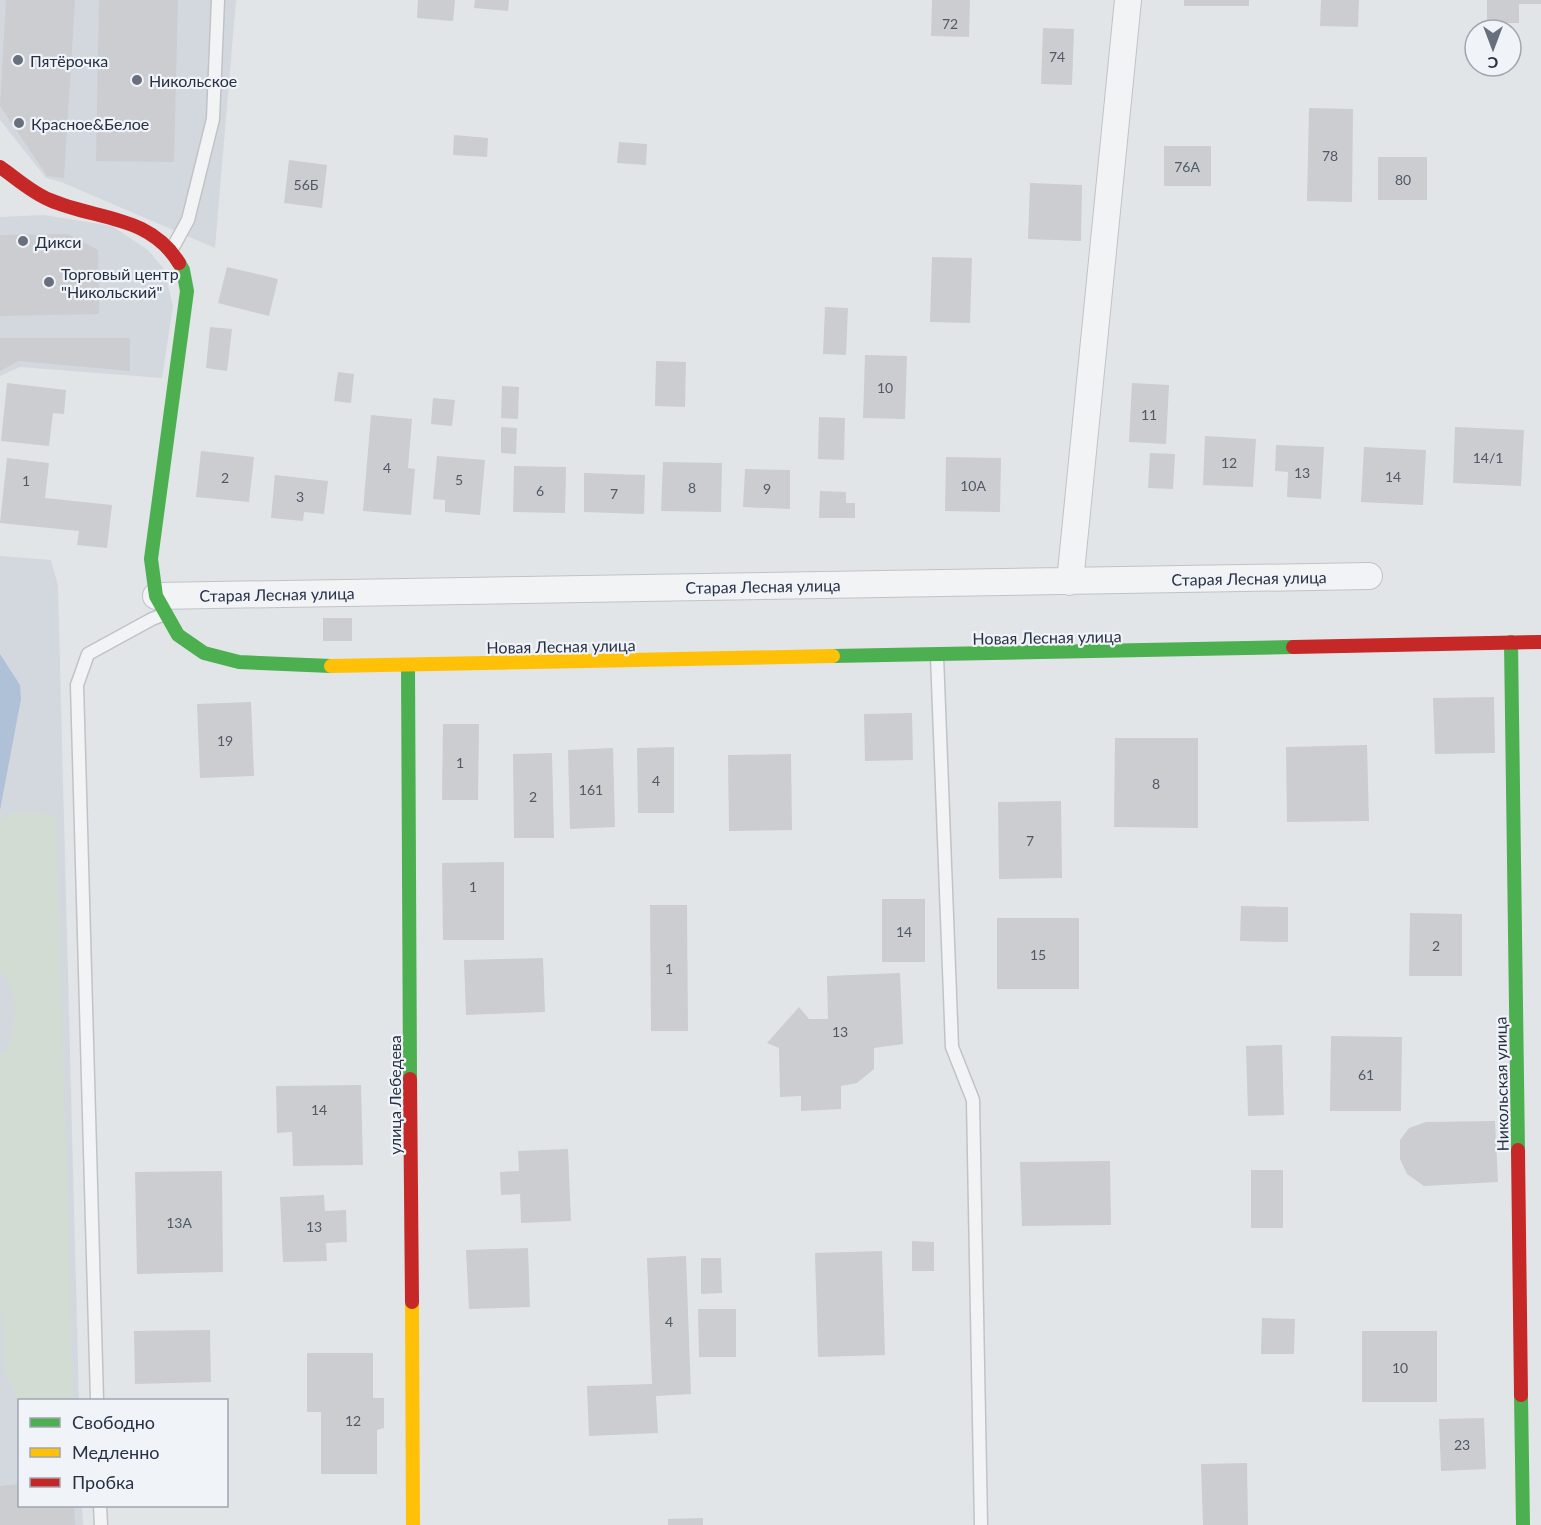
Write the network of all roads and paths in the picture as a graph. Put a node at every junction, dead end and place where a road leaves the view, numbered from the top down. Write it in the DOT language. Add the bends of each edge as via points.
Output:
graph roads {
  1 [pos="218,0"];
  2 [pos="1128,0"];
  3 [pos="0,167"];
  4 [pos="171,250"];
  5 [pos="1369,576"];
  6 [pos="1070,582"];
  7 [pos="161,605"];
  8 [pos="1511,642"];
  9 [pos="1541,642"];
  10 [pos="937,656"];
  11 [pos="408,665"];
  12 [pos="97,1399"];
  13 [pos="100,1507"];
  14 [pos="101,1525"];
  15 [pos="413,1525"];
  16 [pos="981,1525"];
  17 [pos="1523,1525"];
  1 -- 4 [label="lane" via="213,119 188,220"];
  2 -- 6 [label="street"];
  3 -- 4 [label="street, Новая Лесная улица" via="49,200 135,224"];
  4 -- 7 [label="street, Новая Лесная улица" via="183,270 187,291 151,559"];
  5 -- 6 [label="street, Старая Лесная улица"];
  6 -- 7 [label="street, Старая Лесная улица"];
  7 -- 11 [label="street, Новая Лесная улица" via="178,635 204,653 239,662"];
  7 -- 12 [label="lane" via="152,619 88,654 77,685"];
  8 -- 9 [label="street, Новая Лесная улица"];
  8 -- 10 [label="street, Новая Лесная улица"];
  8 -- 17 [label="street, Никольская улица"];
  10 -- 11 [label="street, Новая Лесная улица"];
  10 -- 16 [label="lane" via="952,1047 973,1100"];
  11 -- 15 [label="street, улица Лебедева"];
  13 -- 14 [label="lane"];
}
